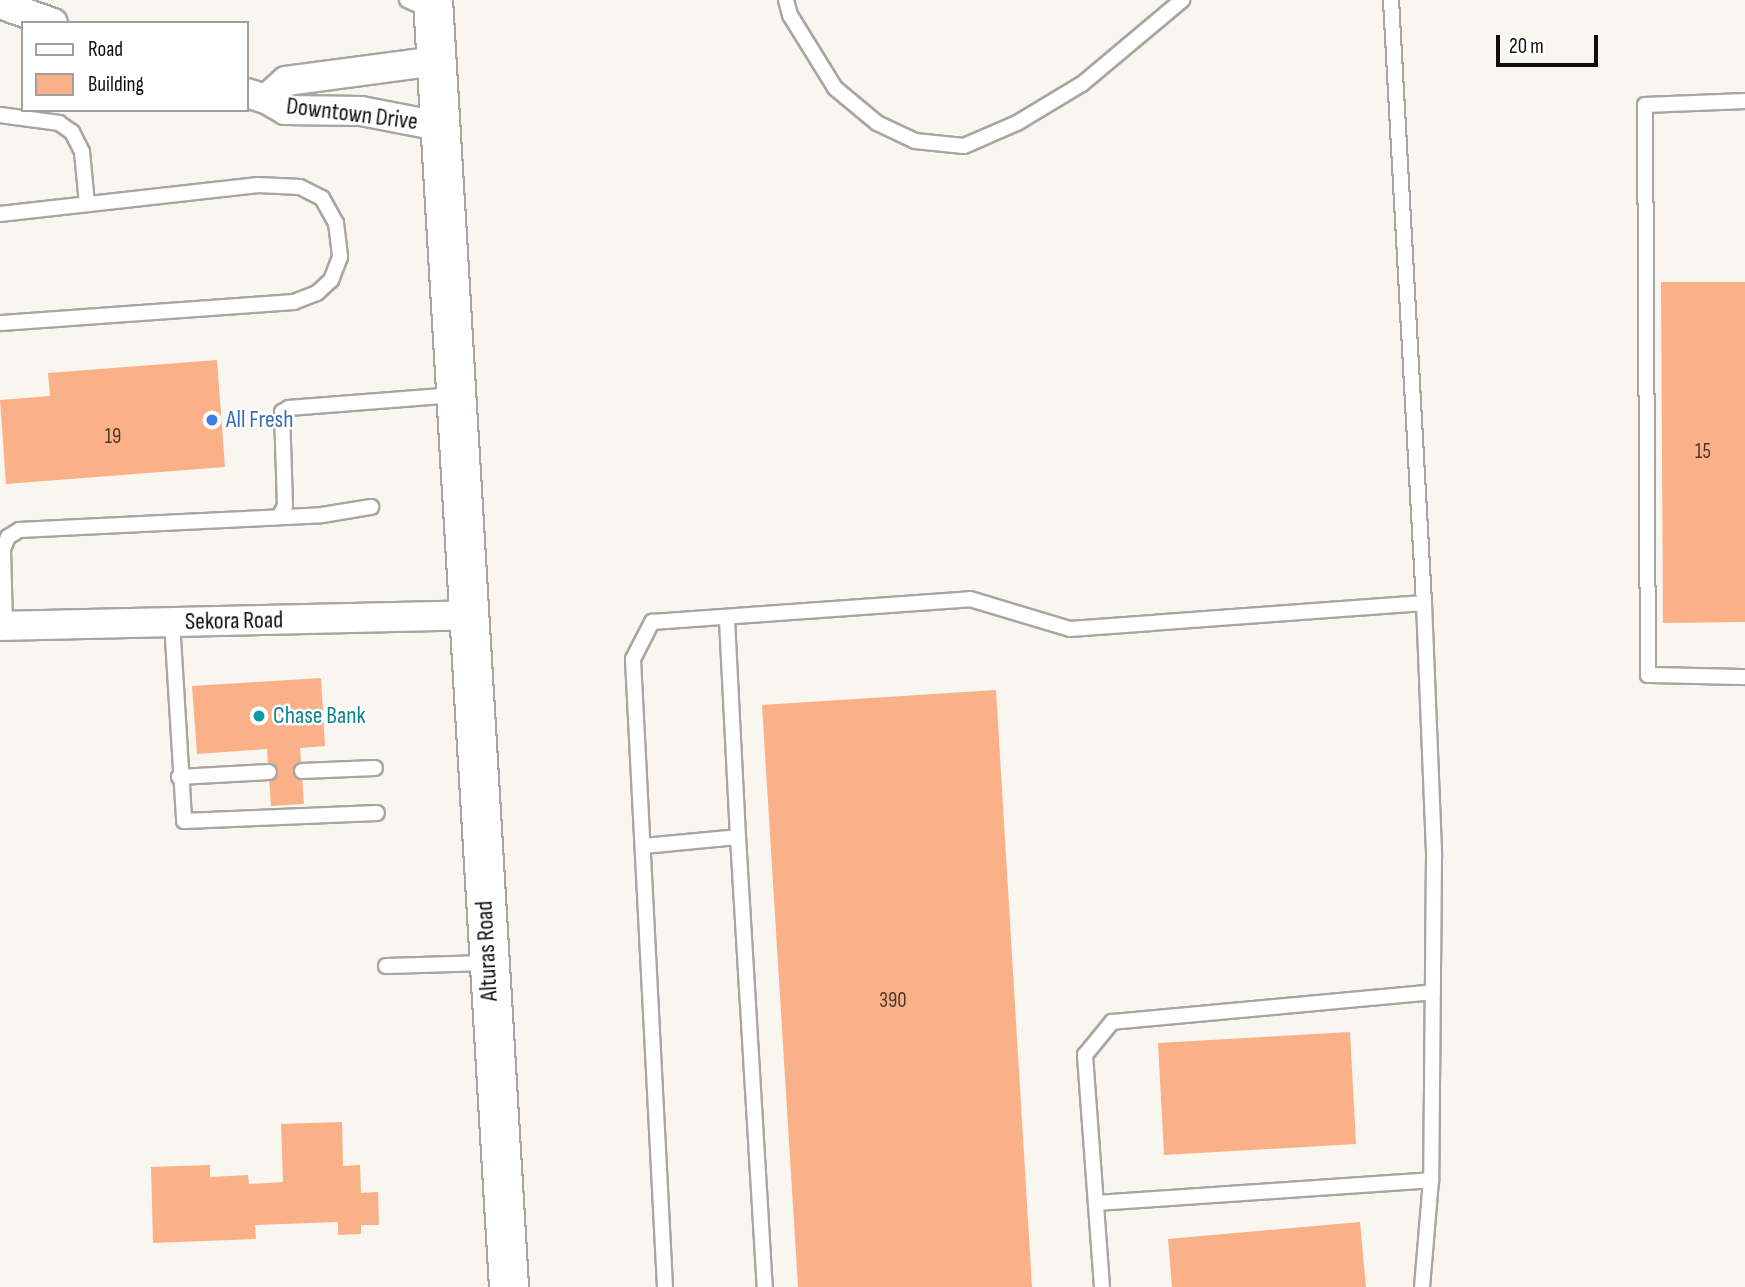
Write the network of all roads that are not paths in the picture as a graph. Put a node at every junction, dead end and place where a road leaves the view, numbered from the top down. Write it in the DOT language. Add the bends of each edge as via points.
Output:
graph roads {
  1 [pos="786,0"];
  2 [pos="1182,0"];
  3 [pos="1391,0"];
  4 [pos="0,4"];
  5 [pos="424,4"];
  6 [pos="47,21"];
  7 [pos="436,61"];
  8 [pos="256,96"];
  9 [pos="1745,101"];
  10 [pos="0,115"];
  11 [pos="439,126"];
  12 [pos="87,204"];
  13 [pos="0,214"];
  14 [pos="0,323"];
  15 [pos="455,395"];
  16 [pos="371,507"];
  17 [pos="280,516"];
  18 [pos="1424,603"];
  19 [pos="469,615"];
  20 [pos="727,617"];
  21 [pos="172,622"];
  22 [pos="2,626"];
  23 [pos="1745,677"];
  24 [pos="375,768"];
  25 [pos="302,771"];
  26 [pos="269,772"];
  27 [pos="179,777"];
  28 [pos="377,813"];
  29 [pos="738,837"];
  30 [pos="643,846"];
  31 [pos="487,963"];
  32 [pos="386,967"];
  33 [pos="1433,992"];
  34 [pos="1431,1180"];
  35 [pos="1096,1203"];
  36 [pos="509,1287"];
  37 [pos="665,1287"];
  38 [pos="765,1287"];
  39 [pos="1102,1287"];
  40 [pos="1422,1287"];
  1 -- 2 [label="lane" via="790,15 835,88 877,123 915,141 964,146 1017,123 1082,84"];
  3 -- 18 [label="lane"];
  4 -- 6 [label="street"];
  5 -- 7 [label="main road, Alturas Road"];
  7 -- 8 [label="street, Downtown Drive" via="286,81"];
  7 -- 11 [label="main road, Alturas Road"];
  8 -- 11 [label="street, Downtown Drive" via="285,110 361,111"];
  9 -- 23 [label="lane" via="1645,105 1647,675"];
  10 -- 12 [label="lane" via="60,123 72,132 82,152"];
  11 -- 15 [label="main road, Alturas Road"];
  12 -- 13 [label="lane"];
  12 -- 14 [label="lane" via="258,185 300,187 322,198 336,223 340,257 331,281 317,293 293,302"];
  15 -- 17 [label="lane" via="282,412 285,506"];
  15 -- 19 [label="main road, Alturas Road"];
  16 -- 17 [label="lane"];
  17 -- 22 [label="lane" via="19,530 8,537 4,549"];
  18 -- 20 [label="lane" via="1070,629 970,598"];
  18 -- 33 [label="lane" via="1434,857"];
  19 -- 21 [label="street, Sekora Road"];
  19 -- 31 [label="main road, Alturas Road"];
  20 -- 29 [label="lane"];
  20 -- 30 [label="lane" via="652,622 633,659"];
  21 -- 22 [label="street, Sekora Road"];
  21 -- 27 [label="lane"];
  24 -- 25 [label="lane"];
  26 -- 27 [label="lane"];
  27 -- 28 [label="lane" via="184,821"];
  29 -- 30 [label="lane"];
  29 -- 38 [label="lane"];
  30 -- 37 [label="lane"];
  31 -- 32 [label="lane"];
  31 -- 36 [label="main road, Alturas Road"];
  33 -- 34 [label="lane"];
  33 -- 35 [label="lane" via="1112,1022 1085,1055"];
  34 -- 35 [label="lane"];
  34 -- 40 [label="lane"];
  35 -- 39 [label="lane"];
}
